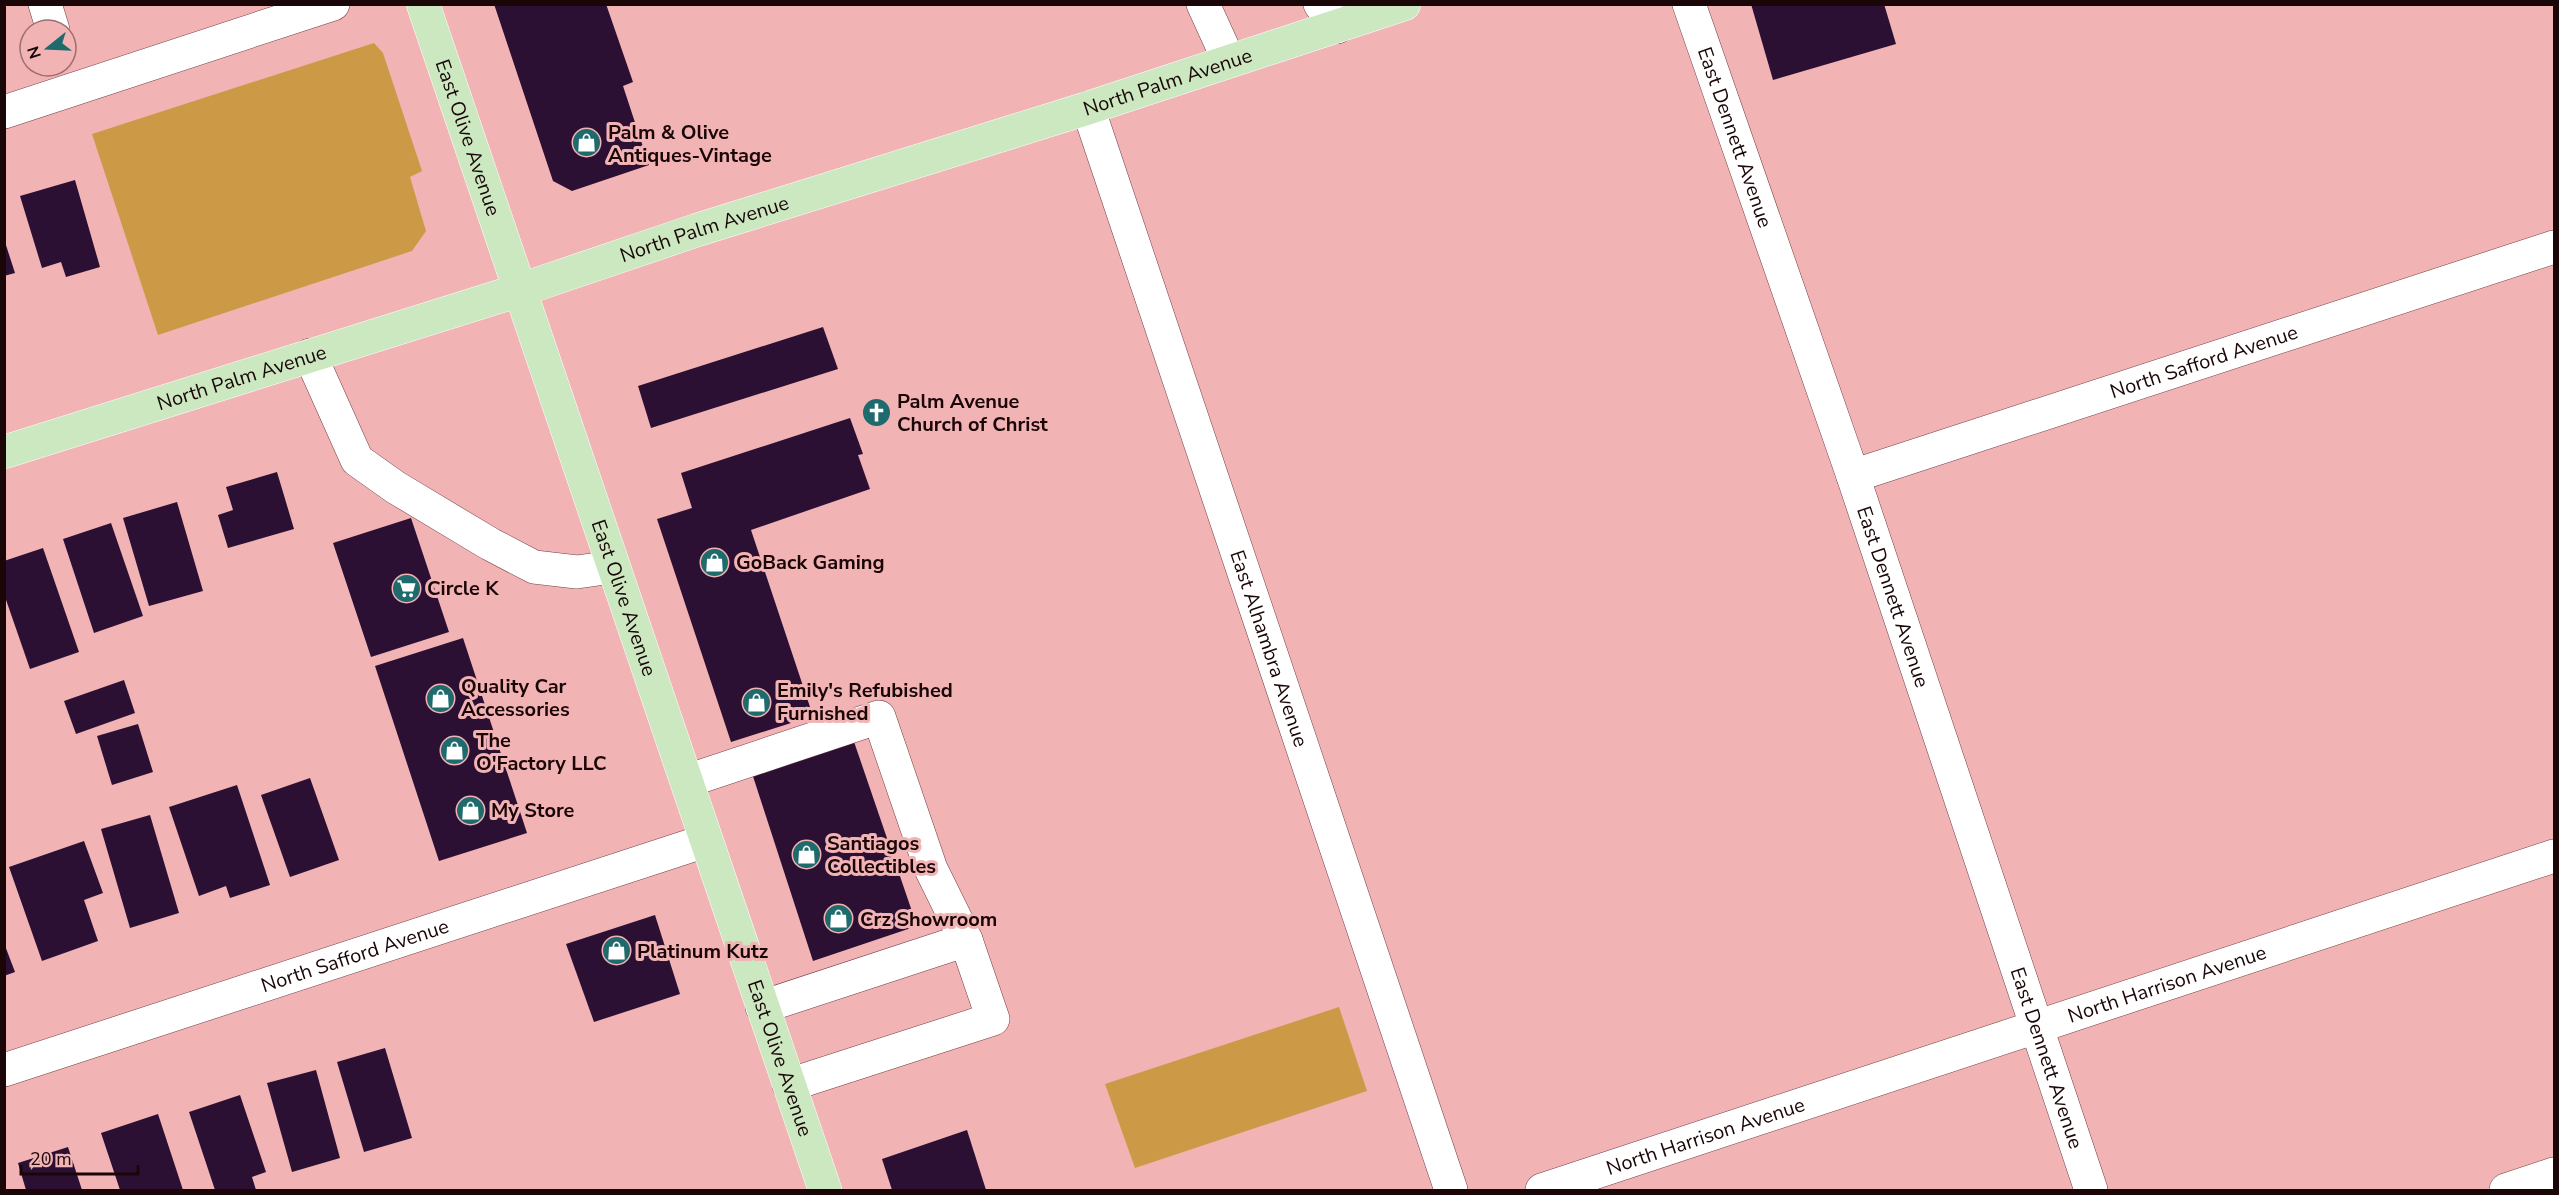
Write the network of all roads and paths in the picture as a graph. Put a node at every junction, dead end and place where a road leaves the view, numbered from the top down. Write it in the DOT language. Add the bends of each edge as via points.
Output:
graph roads {
  1 [pos="333,4"];
  2 [pos="423,4"];
  3 [pos="1203,4"];
  4 [pos="1404,4"];
  5 [pos="1689,4"];
  6 [pos="1328,16"];
  7 [pos="1229,61"];
  8 [pos="78,75"];
  9 [pos="69,78"];
  10 [pos="1088,108"];
  11 [pos="4,112"];
  12 [pos="2554,248"];
  13 [pos="520,290"];
  14 [pos="310,355"];
  15 [pos="4,452"];
  16 [pos="1853,476"];
  17 [pos="612,567"];
  18 [pos="687,781"];
  19 [pos="705,841"];
  20 [pos="2554,856"];
  21 [pos="966,940"];
  22 [pos="762,1007"];
  23 [pos="2038,1028"];
  24 [pos="4,1070"];
  25 [pos="789,1085"];
  26 [pos="2554,1174"];
  27 [pos="825,1191"];
  28 [pos="1451,1191"];
  29 [pos="1542,1191"];
  30 [pos="2091,1191"];
  31 [pos="2506,1191"];
  1 -- 8 [label="street"];
  2 -- 13 [label="main road, East Olive Avenue"];
  3 -- 7 [label="street"];
  4 -- 6 [label="main road, North Palm Avenue"];
  5 -- 16 [label="street, East Dennett Avenue"];
  6 -- 7 [label="main road, North Palm Avenue"];
  7 -- 10 [label="main road, North Palm Avenue"];
  9 -- 11 [label="street"];
  10 -- 13 [label="main road, North Palm Avenue" via="719,223"];
  10 -- 28 [label="street, East Alhambra Avenue"];
  12 -- 16 [label="street, North Safford Avenue"];
  13 -- 14 [label="main road, North Palm Avenue"];
  13 -- 17 [label="main road, East Olive Avenue"];
  14 -- 15 [label="main road, North Palm Avenue"];
  14 -- 17 [label="street" via="357,460 395,487 534,567 577,572"];
  16 -- 23 [label="street, East Dennett Avenue"];
  17 -- 18 [label="main road, East Olive Avenue"];
  18 -- 19 [label="main road, East Olive Avenue"];
  18 -- 21 [label="street" via="879,717 931,869"];
  19 -- 22 [label="main road, East Olive Avenue"];
  19 -- 24 [label="street, North Safford Avenue"];
  20 -- 23 [label="street, North Harrison Avenue"];
  21 -- 22 [label="street"];
  21 -- 25 [label="street" via="993,1019"];
  22 -- 25 [label="main road, East Olive Avenue"];
  23 -- 29 [label="street, North Harrison Avenue"];
  23 -- 30 [label="street, East Dennett Avenue"];
  25 -- 27 [label="main road, East Olive Avenue"];
  26 -- 31 [label="street"];
}
